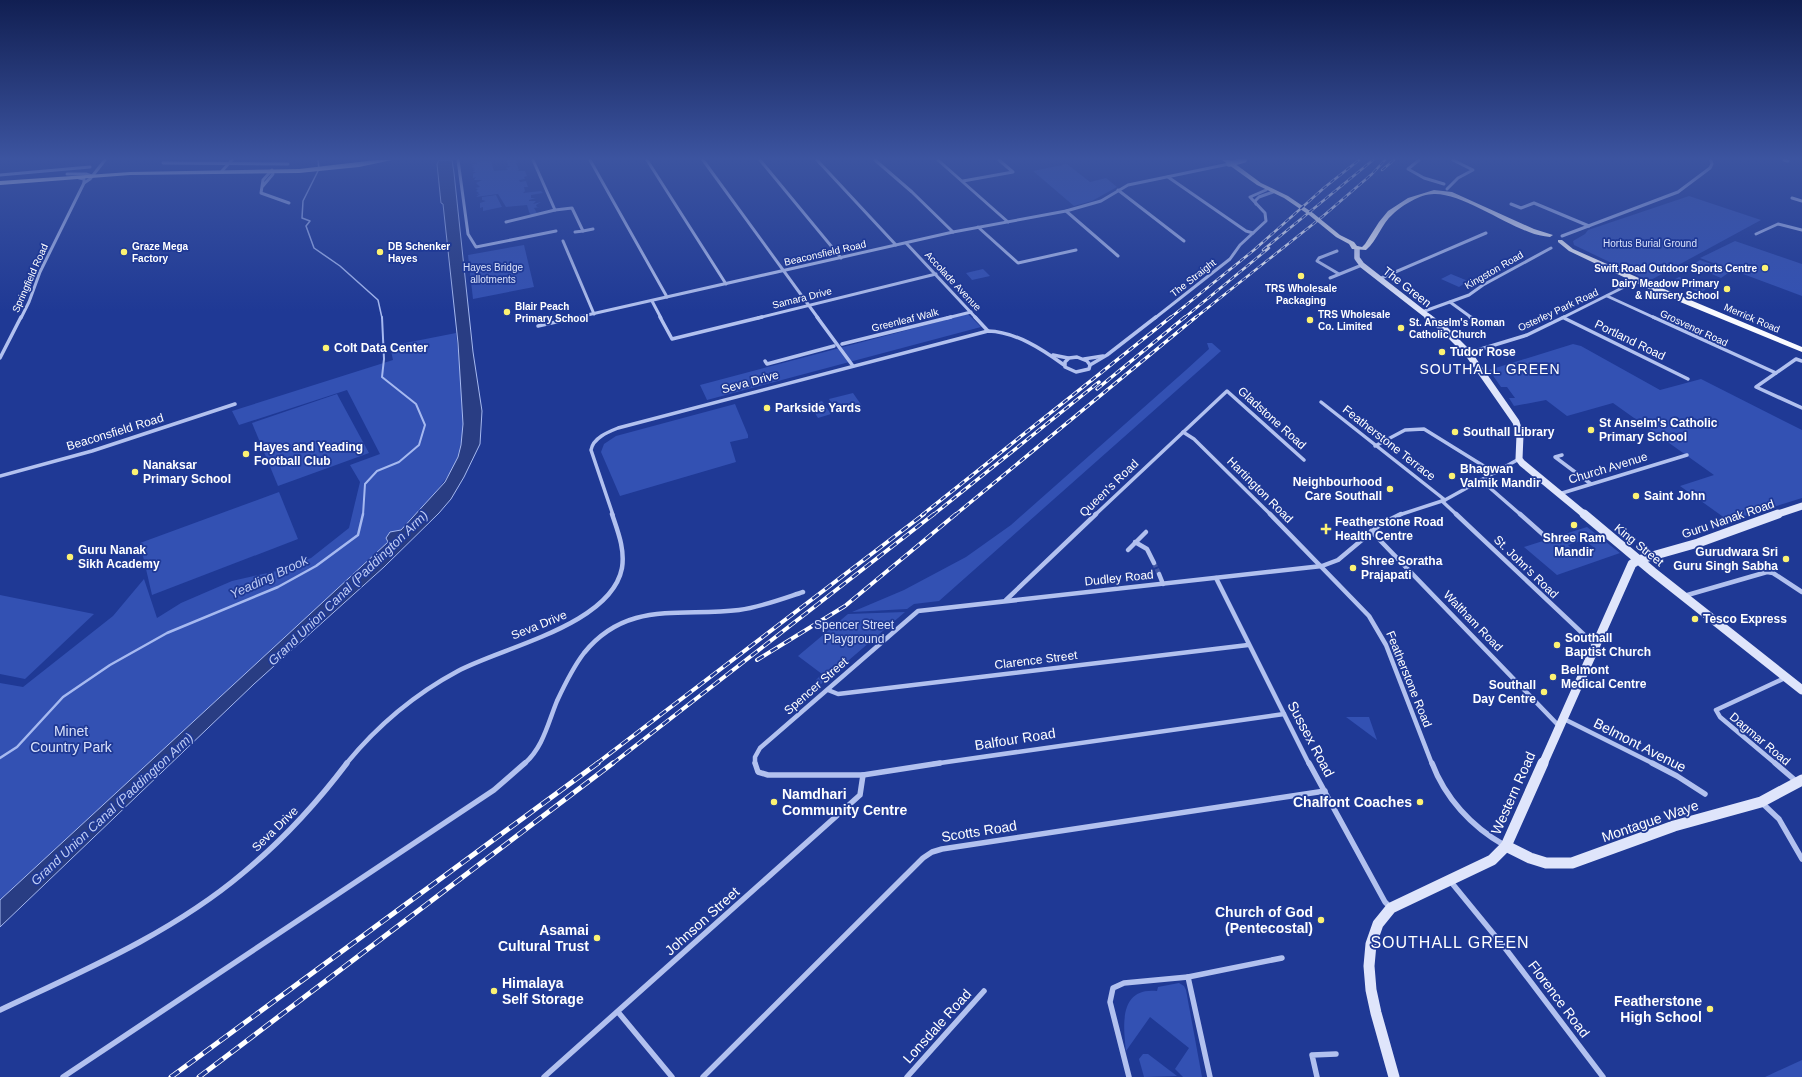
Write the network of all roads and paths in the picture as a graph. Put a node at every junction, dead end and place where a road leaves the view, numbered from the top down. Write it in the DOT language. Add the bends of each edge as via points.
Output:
graph roads {
  1 [pos="71,210"];
  2 [pos="465,210"];
  3 [pos="554,210"];
  4 [pos="573,210"];
  5 [pos="618,210"];
  6 [pos="679,210"];
  7 [pos="740,210"];
  8 [pos="802,210"];
  9 [pos="864,210"];
  10 [pos="931,210"];
  11 [pos="995,210"];
  12 [pos="1144,210"];
  13 [pos="1216,210"];
  14 [pos="1263,210"];
  15 [pos="1305,210"];
  16 [pos="1393,210"];
  17 [pos="1489,210"];
  18 [pos="1551,210"];
  19 [pos="1630,210"];
  20 [pos="1066,211"];
  21 [pos="506,222"];
  22 [pos="1008,222"];
  23 [pos="1589,226"];
  24 [pos="978,227"];
  25 [pos="593,229"];
  26 [pos="1802,230"];
  27 [pos="556,231"];
  28 [pos="583,231"];
  29 [pos="575,232"];
  30 [pos="953,232"];
  31 [pos="1376,232"];
  32 [pos="1486,233"];
  33 [pos="1253,234"];
  34 [pos="1756,234"];
  35 [pos="1561,238"];
  36 [pos="563,241"];
  37 [pos="1184,241"];
  38 [pos="906,243"];
  39 [pos="896,245"];
  40 [pos="1356,245"];
  41 [pos="1551,248"];
  42 [pos="1076,250"];
  43 [pos="1337,251"];
  44 [pos="1118,256"];
  45 [pos="841,258"];
  46 [pos="1362,265"];
  47 [pos="784,271"];
  48 [pos="936,274"];
  49 [pos="1339,274"];
  50 [pos="1330,278"];
  51 [pos="1379,279"];
  52 [pos="726,284"];
  53 [pos="1630,284"];
  54 [pos="955,289"];
  55 [pos="950,290"];
  56 [pos="1607,296"];
  57 [pos="667,297"];
  58 [pos="652,301"];
  59 [pos="1450,302"];
  60 [pos="808,304"];
  61 [pos="971,312"];
  62 [pos="1422,312"];
  63 [pos="594,314"];
  64 [pos="1564,318"];
  65 [pos="1481,324"];
  66 [pos="538,326"];
  67 [pos="988,331"];
  68 [pos="842,344"];
  69 [pos="1785,344"];
  70 [pos="834,346"];
  71 [pos="1802,350"];
  72 [pos="1468,353"];
  73 [pos="1049,354"];
  74 [pos="1107,355"];
  75 [pos="1799,356"];
  76 [pos="0,358"];
  77 [pos="1069,358"];
  78 [pos="1084,359"];
  79 [pos="765,361"];
  80 [pos="1802,362"];
  81 [pos="1064,364"];
  82 [pos="1090,365"];
  83 [pos="853,366"];
  84 [pos="1776,372"];
  85 [pos="1688,379"];
  86 [pos="1227,391"];
  87 [pos="1321,402"];
  88 [pos="235,404"];
  89 [pos="1802,408"];
  90 [pos="1183,432"];
  91 [pos="1375,446"];
  92 [pos="1562,455"];
  93 [pos="1687,455"];
  94 [pos="1519,459"];
  95 [pos="1304,460"];
  96 [pos="1495,473"];
  97 [pos="0,476"];
  98 [pos="1482,481"];
  99 [pos="1591,484"];
  100 [pos="1559,494"];
  101 [pos="1444,501"];
  102 [pos="1802,506"];
  103 [pos="1371,531"];
  104 [pos="1146,532"];
  105 [pos="1547,538"];
  106 [pos="1135,542"];
  107 [pos="1128,550"];
  108 [pos="1638,560"];
  109 [pos="1154,563"];
  110 [pos="1322,566"];
  111 [pos="1159,574"];
  112 [pos="1216,578"];
  113 [pos="1163,584"];
  114 [pos="803,592"];
  115 [pos="1802,592"];
  116 [pos="1683,596"];
  117 [pos="1006,600"];
  118 [pos="918,611"];
  119 [pos="1248,645"];
  120 [pos="1597,646"];
  121 [pos="1785,678"];
  122 [pos="828,690"];
  123 [pos="1802,690"];
  124 [pos="1284,714"];
  125 [pos="1561,723"];
  126 [pos="754,765"];
  127 [pos="863,775"];
  128 [pos="1800,782"];
  129 [pos="1325,791"];
  130 [pos="1706,794"];
  131 [pos="1761,802"];
  132 [pos="1506,846"];
  133 [pos="1802,859"];
  134 [pos="1449,880"];
  135 [pos="1391,908"];
  136 [pos="1282,958"];
  137 [pos="1188,977"];
  138 [pos="984,991"];
  139 [pos="0,1010"];
  140 [pos="618,1012"];
  141 [pos="1336,1054"];
  142 [pos="63,1077"];
  143 [pos="544,1077"];
  144 [pos="672,1077"];
  145 [pos="703,1077"];
  146 [pos="907,1077"];
  147 [pos="1129,1077"];
  148 [pos="1210,1077"];
  149 [pos="1317,1077"];
  150 [pos="1394,1077"];
  151 [pos="1603,1077"];
  1 -- 76 [label="street, Springfield Road" via="40,272 29,302"];
  2 -- 27 [label="street" via="468,234 476,247"];
  3 -- 21 [label="street"];
  4 -- 28 [label="street"];
  5 -- 57 [label="street"];
  6 -- 52 [label="street"];
  7 -- 47 [label="street"];
  8 -- 45 [label="street"];
  9 -- 39 [label="street"];
  10 -- 30 [label="street"];
  11 -- 22 [label="street"];
  12 -- 37 [label="street"];
  13 -- 33 [label="street"];
  14 -- 33 [label="street, The Straight" via="1267,218 1265,223"];
  15 -- 40 [label="main road"];
  16 -- 31 [label="main road" via="1386,216"];
  17 -- 35 [label="main road, Merrick Road" via="1532,231 1550,235 1552,238"];
  18 -- 23 [label="street"];
  19 -- 23 [label="street"];
  20 -- 22 [label="street, Beaconsfield Road"];
  20 -- 44 [label="street"];
  22 -- 24 [label="street, Beaconsfield Road"];
  23 -- 35 [label="street"];
  24 -- 30 [label="street, Beaconsfield Road"];
  24 -- 42 [label="street" via="1018,263"];
  25 -- 28 [label="street"];
  26 -- 34 [label="street" via="1773,224"];
  28 -- 29 [label="street"];
  30 -- 38 [label="street, Beaconsfield Road"];
  31 -- 40 [label="main road"];
  31 -- 40 [label="main road" via="1364,249"];
  32 -- 51 [label="street"];
  33 -- 74 [label="street, The Straight" via="1230,259"];
  35 -- 69 [label="main road, Merrick Road" via="1569,248 1582,255"];
  36 -- 63 [label="street"];
  38 -- 39 [label="street, Beaconsfield Road"];
  38 -- 48 [label="street, Accolade Avenue"];
  39 -- 45 [label="street, Beaconsfield Road"];
  40 -- 46 [label="street" via="1357,258"];
  41 -- 59 [label="street, Kingston Road" via="1469,295"];
  43 -- 49 [label="street" via="1319,258 1317,262"];
  45 -- 47 [label="street, Beaconsfield Road"];
  46 -- 49 [label="street"];
  46 -- 51 [label="street, The Green"];
  47 -- 52 [label="street, Beaconsfield Road"];
  47 -- 60 [label="street"];
  48 -- 55 [label="street, Accolade Avenue"];
  48 -- 60 [label="street, Samara Drive"];
  49 -- 50 [label="street"];
  51 -- 62 [label="street, The Green"];
  52 -- 57 [label="street, Beaconsfield Road"];
  53 -- 56 [label="street, Osterley Park Road"];
  54 -- 55 [label="street"];
  55 -- 61 [label="street, Accolade Avenue"];
  56 -- 64 [label="street, Osterley Park Road"];
  56 -- 84 [label="street, Grosvenor Road"];
  57 -- 58 [label="street, Beaconsfield Road"];
  58 -- 60 [label="street, Samara Drive" via="672,339"];
  58 -- 63 [label="street, Beaconsfield Road"];
  59 -- 62 [label="street, Kingston Road"];
  59 -- 65 [label="street"];
  60 -- 83 [label="street"];
  61 -- 67 [label="street, Accolade Avenue"];
  61 -- 68 [label="street, Greenleaf Walk"];
  62 -- 72 [label="street, The Green"];
  63 -- 66 [label="street, Beaconsfield Road"];
  64 -- 72 [label="street, Osterley Park Road" via="1527,335"];
  64 -- 85 [label="street, Portland Road"];
  67 -- 73 [label="street, Seva Drive" via="1004,332"];
  67 -- 83 [label="street, Seva Drive"];
  69 -- 71 [label="main road, Merrick Road"];
  69 -- 75 [label="main road, Merrick Road"];
  70 -- 79 [label="street" via="767,364"];
  72 -- 94 [label="street, The Green" via="1516,422 1520,435"];
  73 -- 77 [label="street, Seva Drive"];
  73 -- 81 [label="street, Seva Drive"];
  74 -- 78 [label="street, The Straight"];
  74 -- 82 [label="street, The Straight"];
  75 -- 80 [label="street"];
  75 -- 84 [label="street"];
  77 -- 78 [label="street, The Straight"];
  77 -- 81 [label="street"];
  78 -- 82 [label="street"];
  81 -- 82 [label="street, The Straight" via="1068,369 1080,372 1089,369"];
  83 -- 139 [label="street, Seva Drive" via="618,428 596,439 592,445 592,456 624,554 616,581 598,606 566,627 479,661 422,693 366,741 291,829 225,887 112,956"];
  84 -- 89 [label="street" via="1756,387"];
  86 -- 90 [label="street, Queen's Road"];
  86 -- 95 [label="street, Gladstone Road"];
  87 -- 91 [label="street, Featherstone Terrace"];
  88 -- 97 [label="street, Beaconsfield Road" via="92,451"];
  90 -- 110 [label="street, Hartington Road" via="1194,439"];
  90 -- 117 [label="street, Queen's Road"];
  91 -- 96 [label="street" via="1415,426"];
  91 -- 101 [label="street, Featherstone Terrace"];
  92 -- 99 [label="street" via="1555,457"];
  93 -- 99 [label="street, Church Avenue"];
  94 -- 96 [label="street"];
  94 -- 100 [label="street, King Street"];
  96 -- 98 [label="street"];
  98 -- 101 [label="street"];
  98 -- 105 [label="street"];
  99 -- 100 [label="street, Church Avenue"];
  100 -- 108 [label="street, King Street"];
  101 -- 103 [label="street" via="1402,514"];
  101 -- 120 [label="street, St. John's Road"];
  102 -- 108 [label="street, Guru Nanak Road" via="1698,543"];
  103 -- 110 [label="street" via="1338,560"];
  103 -- 125 [label="street, Waltham Road"];
  104 -- 106 [label="street"];
  106 -- 107 [label="street"];
  106 -- 109 [label="street" via="1147,548"];
  108 -- 116 [label="street, King Street"];
  108 -- 120 [label="street, Western Road" via="1632,564"];
  110 -- 112 [label="street, Dudley Road"];
  110 -- 132 [label="street, Featherstone Road" via="1362,607 1386,645 1442,783 1473,823 1491,838"];
  111 -- 113 [label="street"];
  112 -- 113 [label="street, Dudley Road"];
  112 -- 119 [label="street, Sussex Road"];
  113 -- 117 [label="street, Dudley Road"];
  114 -- 142 [label="street" via="739,610 636,616 606,633 595,641 570,675 538,749 494,790"];
  115 -- 116 [label="street" via="1773,573 1767,572"];
  116 -- 121 [label="street, King Street"];
  117 -- 118 [label="street, Dudley Road"];
  118 -- 122 [label="street, Spencer Street"];
  119 -- 122 [label="street, Clarence Street" via="838,694"];
  119 -- 124 [label="street, Sussex Road"];
  120 -- 125 [label="street, Western Road"];
  121 -- 123 [label="street, King Street"];
  121 -- 128 [label="street, Dagmar Road" via="1716,710 1720,717"];
  122 -- 126 [label="street, Spencer Street" via="760,748 754,756"];
  124 -- 127 [label="street, Balfour Road"];
  124 -- 129 [label="street, Sussex Road"];
  125 -- 130 [label="street, Belmont Avenue" via="1671,773"];
  125 -- 132 [label="street, Western Road"];
  126 -- 127 [label="street, Balfour Road" via="758,772 768,775"];
  127 -- 140 [label="street, Johnson Street" via="860,796"];
  128 -- 131 [label="street, Montague Waye"];
  129 -- 135 [label="street, Sussex Road" via="1354,848"];
  129 -- 145 [label="street, Scotts Road" via="932,852"];
  131 -- 132 [label="street, Montague Waye" via="1674,826 1559,866 1535,861"];
  131 -- 133 [label="street" via="1779,819"];
  132 -- 134 [label="street, Western Road" via="1492,860"];
  134 -- 135 [label="street, Western Road"];
  134 -- 151 [label="street, Florence Road"];
  135 -- 150 [label="street, Western Road" via="1382,917 1368,961 1370,988"];
  136 -- 137 [label="street"];
  137 -- 147 [label="street" via="1124,983 1112,988 1110,1002"];
  137 -- 148 [label="street"];
  138 -- 146 [label="street, Lonsdale Road"];
  140 -- 143 [label="street, Johnson Street"];
  140 -- 144 [label="street"];
  141 -- 149 [label="street" via="1312,1055"];
}
